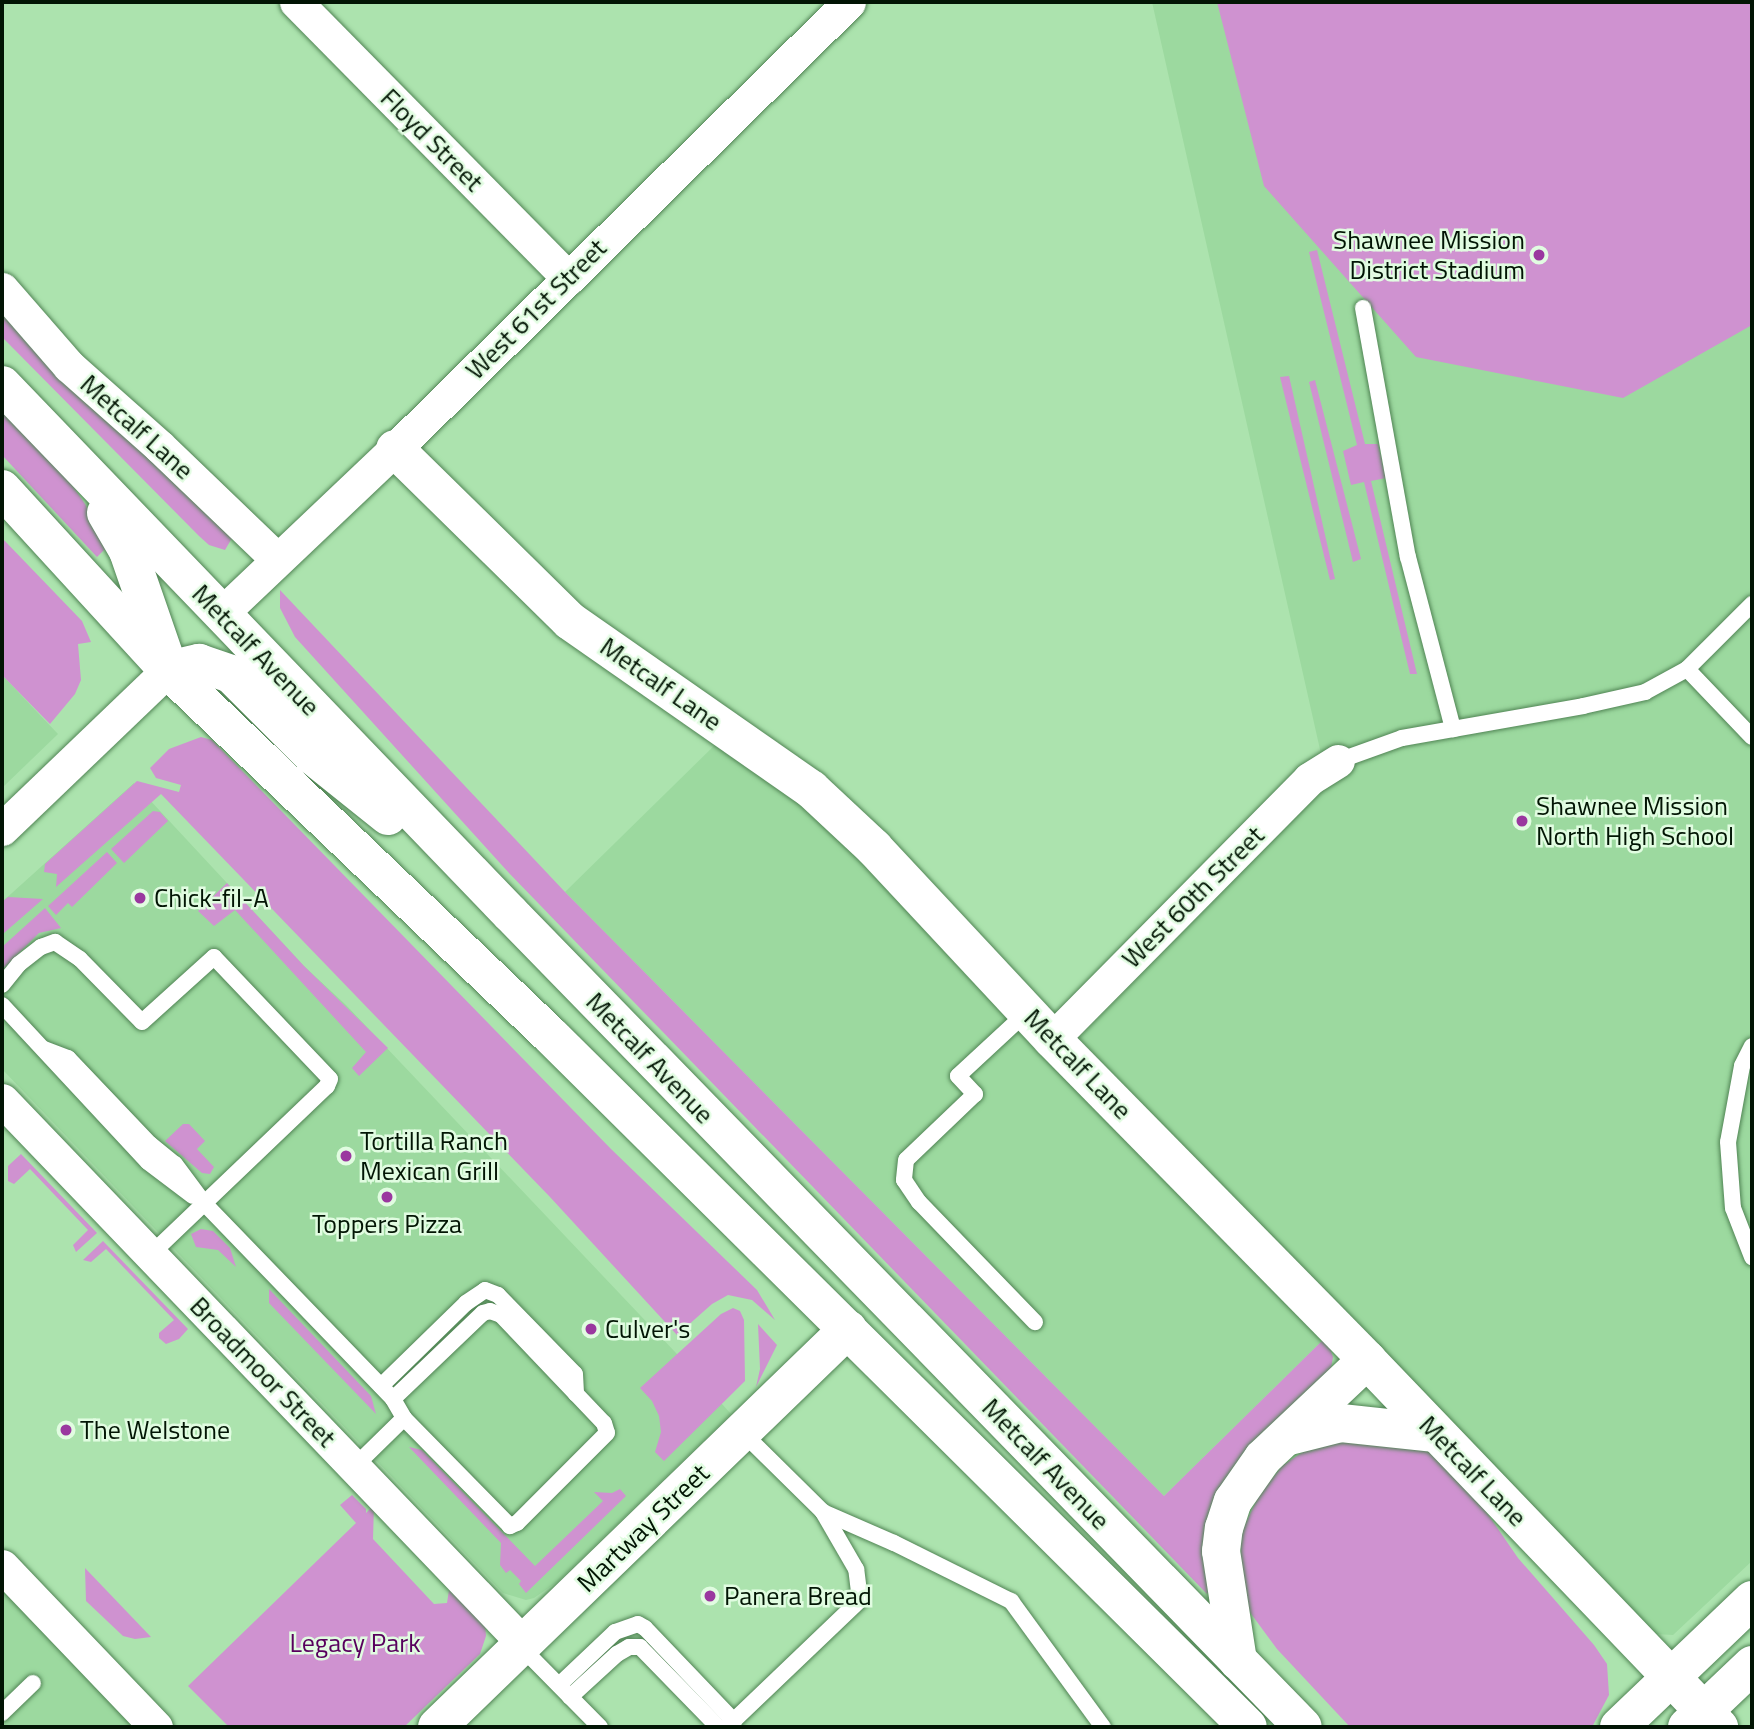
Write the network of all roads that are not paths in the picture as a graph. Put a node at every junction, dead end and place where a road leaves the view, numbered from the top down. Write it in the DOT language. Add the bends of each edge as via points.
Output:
graph roads {
  1 [pos="296,2"];
  2 [pos="844,3"];
  3 [pos="568,278"];
  4 [pos="2,289"];
  5 [pos="1363,308"];
  6 [pos="2,385"];
  7 [pos="395,449"];
  8 [pos="78,463"];
  9 [pos="2,489"];
  10 [pos="277,559"];
  11 [pos="1752,604"];
  12 [pos="221,614"];
  13 [pos="1687,669"];
  14 [pos="168,670"];
  15 [pos="1453,729"];
  16 [pos="1752,737"];
  17 [pos="1338,761"];
  18 [pos="2,829"];
  19 [pos="510,913"];
  20 [pos="2,985"];
  21 [pos="2,1005"];
  22 [pos="1039,1025"];
  23 [pos="1752,1046"];
  24 [pos="2,1100"];
  25 [pos="204,1203"];
  26 [pos="150,1255"];
  27 [pos="1752,1257"];
  28 [pos="1035,1321"];
  29 [pos="848,1329"];
  30 [pos="1367,1360"];
  31 [pos="380,1386"];
  32 [pos="576,1394"];
  33 [pos="393,1399"];
  34 [pos="404,1419"];
  35 [pos="743,1433"];
  36 [pos="1436,1433"];
  37 [pos="1286,1437"];
  38 [pos="354,1467"];
  39 [pos="823,1512"];
  40 [pos="6,1578"];
  41 [pos="1752,1600"];
  42 [pos="522,1645"];
  43 [pos="1238,1661"];
  44 [pos="1752,1665"];
  45 [pos="1671,1678"];
  46 [pos="33,1683"];
  47 [pos="565,1691"];
  48 [pos="2,1713"];
  49 [pos="1703,1722"];
  50 [pos="731,1724"];
  51 [pos="156,1727"];
  52 [pos="437,1727"];
  53 [pos="600,1727"];
  54 [pos="718,1727"];
  55 [pos="1103,1727"];
  56 [pos="1248,1727"];
  57 [pos="1303,1727"];
  58 [pos="1619,1727"];
  1 -- 3 [label="street, Floyd Street"];
  2 -- 3 [label="street, West 61st Street"];
  3 -- 7 [label="street, West 61st Street"];
  4 -- 10 [label="street, Metcalf Lane" via="69,366"];
  5 -- 15 [label="lane" via="1408,557"];
  6 -- 8 [label="main road, Metcalf Avenue"];
  7 -- 10 [label="street, West 61st Street"];
  7 -- 22 [label="main road, Metcalf Lane" via="570,621 811,789 874,848"];
  8 -- 12 [label="main road, Metcalf Avenue"];
  8 -- 14 [label="main road" via="128,551"];
  9 -- 14 [label="main road, Metcalf Avenue"];
  10 -- 12 [label="street, West 61st Street"];
  11 -- 13 [label="lane"];
  12 -- 19 [label="main road, Metcalf Avenue"];
  13 -- 15 [label="lane" via="1646,692"];
  13 -- 16 [label="lane"];
  14 -- 18 [label="street"];
  14 -- 19 [label="main road" via="199,663 231,674 313,756"];
  14 -- 29 [label="main road, Metcalf Avenue" via="551,1036"];
  15 -- 17 [label="lane" via="1402,738"];
  17 -- 22 [label="street, West 60th Street" via="1309,779"];
  19 -- 43 [label="main road, Metcalf Avenue"];
  20 -- 25 [label="lane" via="19,964 55,942 80,959 142,1022 214,957 330,1079"];
  21 -- 25 [label="lane" via="148,1162"];
  22 -- 28 [label="lane" via="958,1076 975,1094 906,1160 904,1180 919,1202"];
  22 -- 30 [label="main road, Metcalf Lane"];
  23 -- 27 [label="lane" via="1742,1066 1728,1142 1733,1208"];
  24 -- 26 [label="street, Broadmoor Street"];
  25 -- 26 [label="lane"];
  25 -- 31 [label="lane"];
  26 -- 38 [label="street, Broadmoor Street"];
  29 -- 35 [label="main road, Martway Street"];
  29 -- 56 [label="main road, Metcalf Avenue"];
  30 -- 36 [label="main road, Metcalf Lane"];
  30 -- 37 [label="main road"];
  31 -- 32 [label="lane" via="485,1290 498,1294 575,1374"];
  31 -- 33 [label="lane"];
  32 -- 33 [label="lane" via="501,1315 490,1311"];
  32 -- 34 [label="lane" via="607,1427 606,1436 513,1525"];
  33 -- 34 [label="lane"];
  34 -- 38 [label="lane"];
  35 -- 39 [label="lane"];
  35 -- 42 [label="main road, Martway Street"];
  36 -- 37 [label="main road" via="1341,1423"];
  36 -- 45 [label="main road, Metcalf Lane"];
  37 -- 43 [label="main road" via="1251,1474 1233,1501 1224,1528 1223,1573"];
  38 -- 42 [label="street, Broadmoor Street"];
  39 -- 50 [label="lane" via="856,1569 860,1600"];
  39 -- 55 [label="lane" via="1011,1601"];
  40 -- 51 [label="street"];
  41 -- 45 [label="main road"];
  42 -- 47 [label="lane"];
  42 -- 52 [label="main road, Martway Street"];
  43 -- 57 [label="main road, Metcalf Avenue"];
  44 -- 49 [label="main road"];
  45 -- 49 [label="main road, Metcalf Lane"];
  45 -- 58 [label="main road"];
  46 -- 48 [label="lane"];
  47 -- 50 [label="lane" via="615,1632 638,1624"];
  47 -- 53 [label="lane"];
  47 -- 54 [label="lane" via="617,1654 640,1647"];
}
